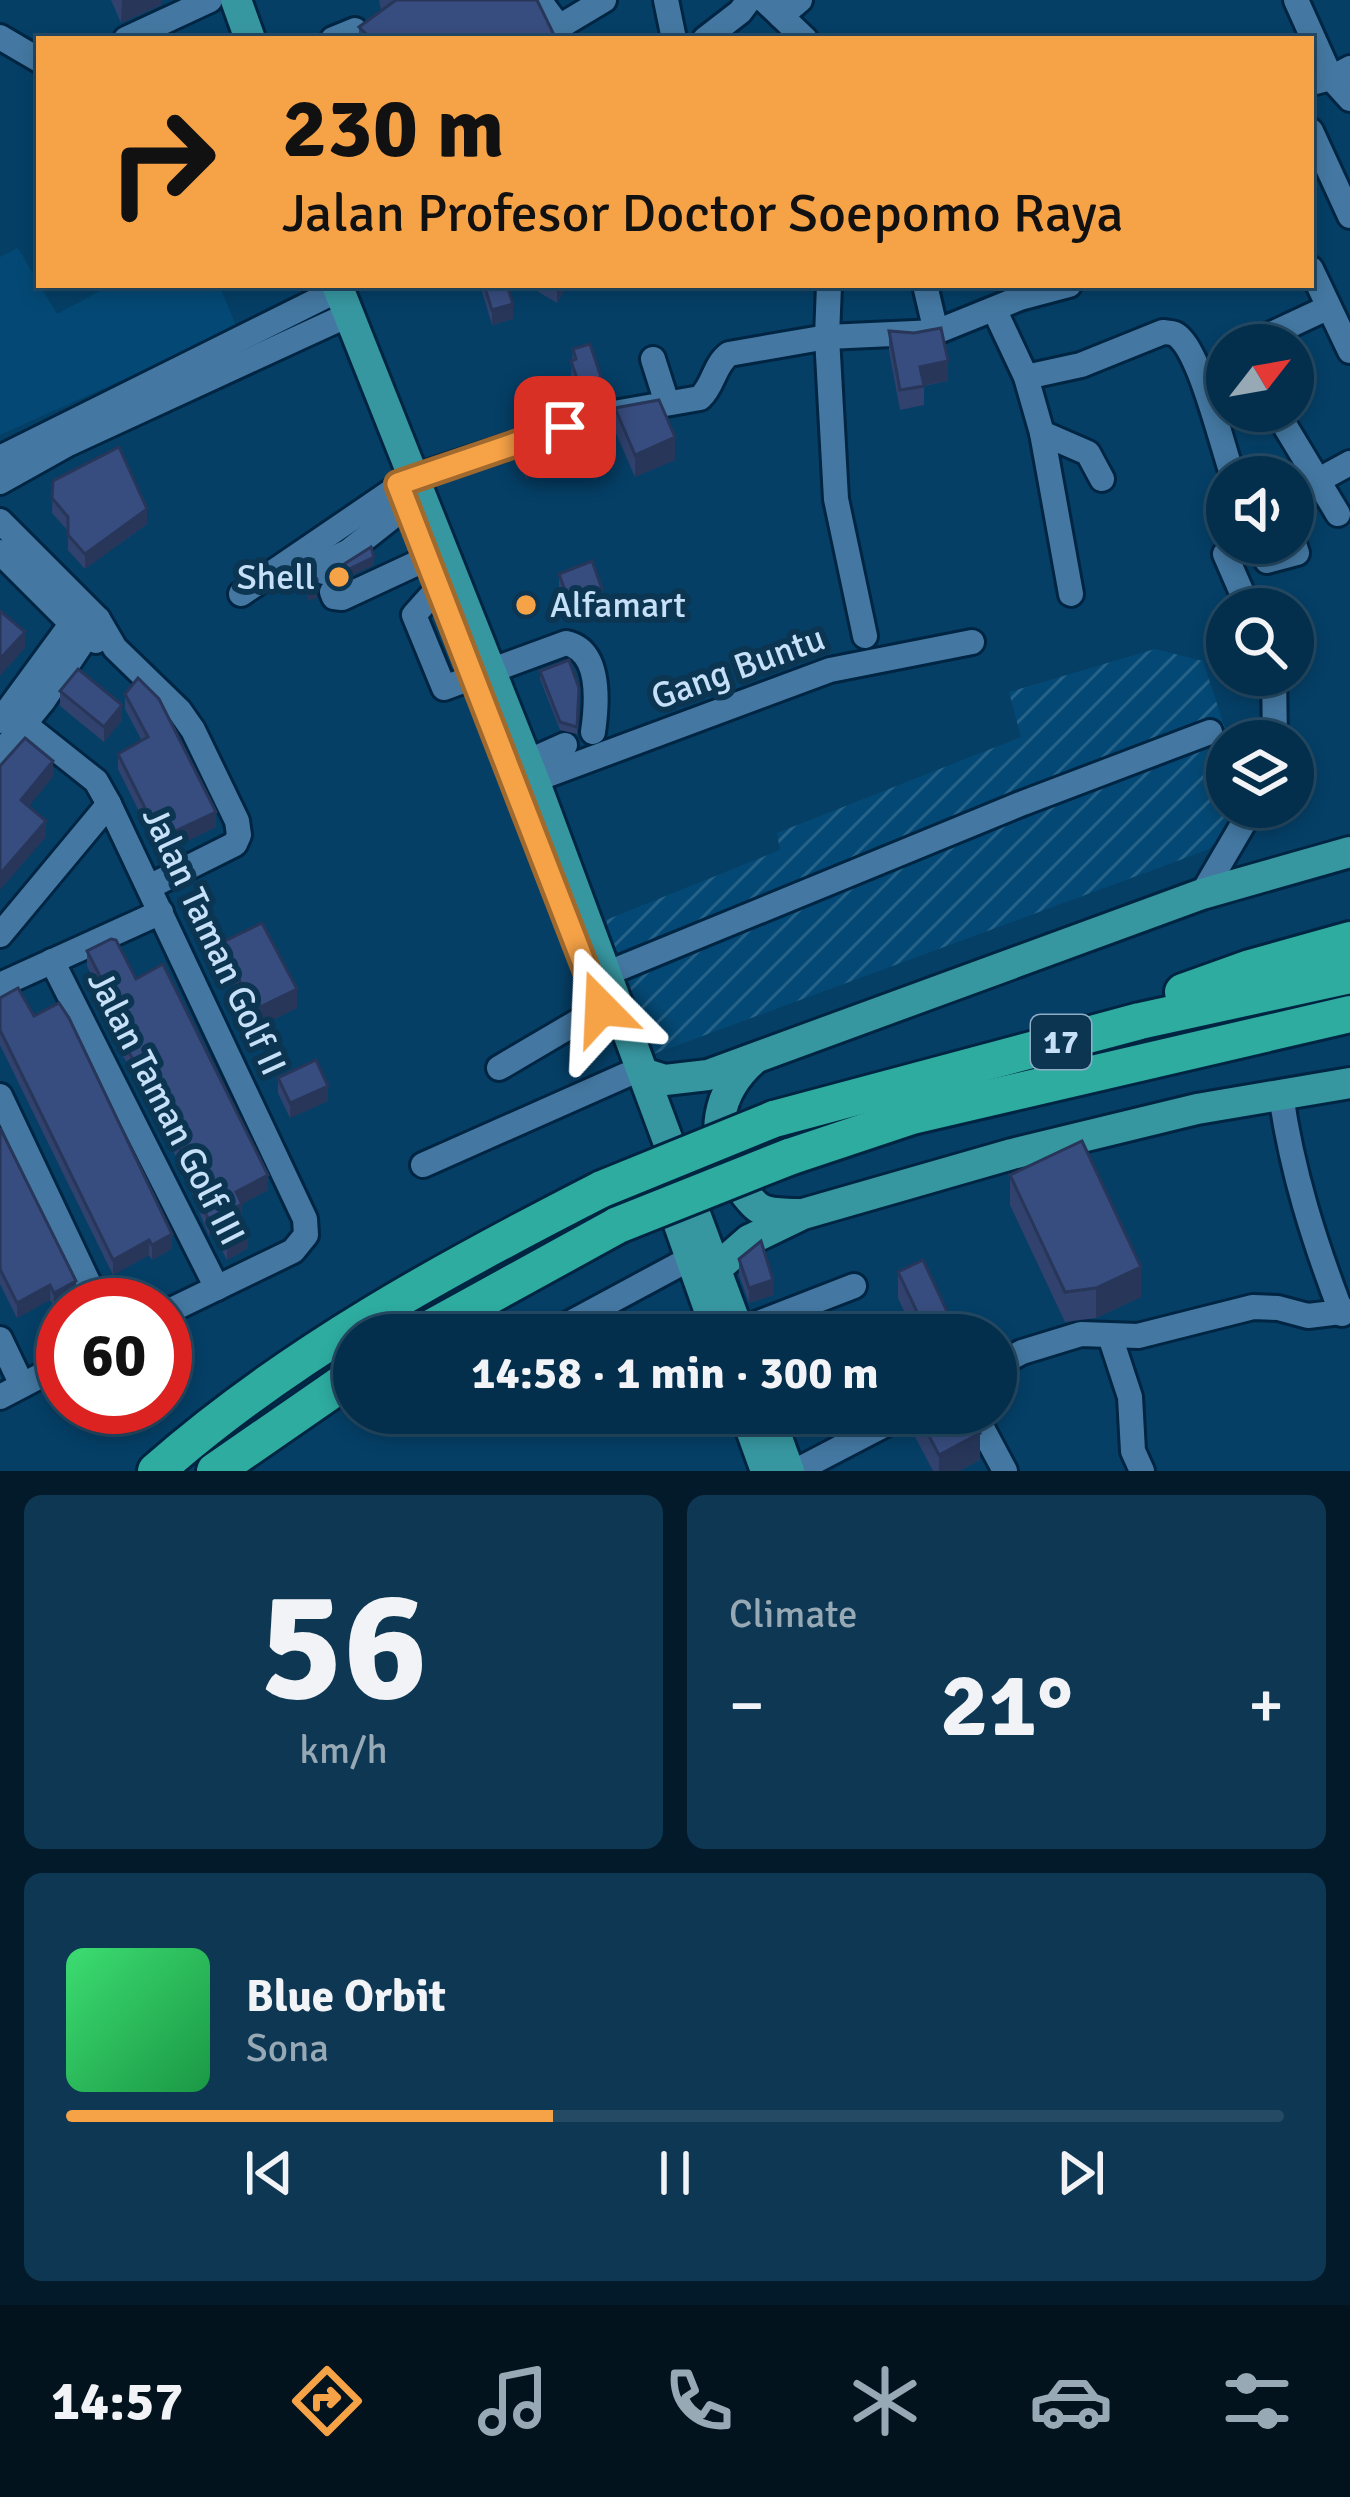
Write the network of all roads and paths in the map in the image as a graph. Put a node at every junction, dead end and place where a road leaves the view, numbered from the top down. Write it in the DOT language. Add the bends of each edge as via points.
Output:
graph roads {
  1 [pos="210,0"];
  2 [pos="224,0"];
  3 [pos="236,0"];
  4 [pos="539,0"];
  5 [pos="604,0"];
  6 [pos="666,0"];
  7 [pos="749,0"];
  8 [pos="1296,0"];
  9 [pos="781,5"];
  10 [pos="562,33"];
  11 [pos="132,36"];
  12 [pos="236,36"];
  13 [pos="249,36"];
  14 [pos="673,36"];
  15 [pos="709,36"];
  16 [pos="803,36"];
  17 [pos="1313,36"];
  18 [pos="0,37"];
  19 [pos="1314,39"];
  20 [pos="36,58"];
  21 [pos="1331,76"];
  22 [pos="1350,100"];
  23 [pos="1314,138"];
  24 [pos="1350,216"];
  25 [pos="1314,276"];
  26 [pos="829,288"];
  27 [pos="926,288"];
  28 [pos="1060,288"];
  29 [pos="334,299"];
  30 [pos="1327,308"];
  31 [pos="994,309"];
  32 [pos="1293,324"];
  33 [pos="936,332"];
  34 [pos="826,337"];
  35 [pos="1350,351"];
  36 [pos="653,359"];
  37 [pos="1026,377"];
  38 [pos="667,403"];
  39 [pos="1288,432"];
  40 [pos="1042,433"];
  41 [pos="1226,456"];
  42 [pos="0,458"];
  43 [pos="1350,463"];
  44 [pos="1102,479"];
  45 [pos="1316,481"];
  46 [pos="0,482"];
  47 [pos="405,489"];
  48 [pos="1338,514"];
  49 [pos="0,521"];
  50 [pos="9,550"];
  51 [pos="433,573"];
  52 [pos="241,594"];
  53 [pos="1071,595"];
  54 [pos="84,621"];
  55 [pos="865,637"];
  56 [pos="972,642"];
  57 [pos="482,672"];
  58 [pos="11,719"];
  59 [pos="593,733"];
  60 [pos="1206,734"];
  61 [pos="565,745"];
  62 [pos="0,754"];
  63 [pos="524,770"];
  64 [pos="110,804"];
  65 [pos="1241,828"];
  66 [pos="1350,852"];
  67 [pos="149,887"];
  68 [pos="1202,894"];
  69 [pos="161,912"];
  70 [pos="0,935"];
  71 [pos="1350,940"];
  72 [pos="52,961"];
  73 [pos="608,974"];
  74 [pos="1350,974"];
  75 [pos="0,985"];
  76 [pos="601,1008"];
  77 [pos="1350,1014"];
  78 [pos="1350,1036"];
  79 [pos="1004,1056"];
  80 [pos="756,1058"];
  81 [pos="499,1068"];
  82 [pos="636,1074"];
  83 [pos="1350,1083"];
  84 [pos="1008,1094"];
  85 [pos="1281,1095"];
  86 [pos="0,1096"];
  87 [pos="423,1165"];
  88 [pos="802,1214"];
  89 [pos="704,1263"];
  90 [pos="86,1278"];
  91 [pos="854,1286"];
  92 [pos="217,1288"];
  93 [pos="192,1300"];
  94 [pos="1346,1312"];
  95 [pos="456,1314"];
  96 [pos="594,1314"];
  97 [pos="724,1314"];
  98 [pos="783,1314"];
  99 [pos="1110,1336"];
  100 [pos="0,1339"];
  101 [pos="1017,1355"];
  102 [pos="333,1390"];
  103 [pos="11,1391"];
  104 [pos="753,1434"];
  105 [pos="777,1434"];
  106 [pos="866,1434"];
  107 [pos="985,1434"];
  108 [pos="156,1471"];
  109 [pos="215,1471"];
  110 [pos="766,1471"];
  111 [pos="793,1471"];
  112 [pos="1005,1471"];
  113 [pos="1142,1471"];
  1 -- 11 [label="street"];
  2 -- 12 [label="main road"];
  3 -- 13 [label="main road"];
  4 -- 10 [label="street"];
  5 -- 10 [label="street"];
  6 -- 14 [label="street"];
  7 -- 15 [label="street"];
  8 -- 17 [label="street"];
  9 -- 16 [label="street"];
  18 -- 20 [label="street"];
  19 -- 21 [label="street"];
  21 -- 22 [label="street"];
  23 -- 24 [label="street"];
  25 -- 30 [label="street"];
  26 -- 34 [label="street"];
  27 -- 33 [label="street"];
  28 -- 31 [label="street"];
  29 -- 42 [label="street"];
  29 -- 46 [label="street"];
  29 -- 47 [label="main road"];
  30 -- 32 [label="street"];
  30 -- 35 [label="street"];
  31 -- 33 [label="street"];
  31 -- 37 [label="street"];
  33 -- 34 [label="street"];
  34 -- 38 [label="street" via="729,354 700,398"];
  34 -- 55 [label="street" via="836,499"];
  36 -- 38 [label="street"];
  37 -- 40 [label="street"];
  37 -- 41 [label="street" via="1172,333 1184,343"];
  38 -- 47 [label="street" via="608,414"];
  39 -- 45 [label="street"];
  40 -- 44 [label="street" via="1088,453"];
  40 -- 53 [label="street"];
  43 -- 45 [label="street"];
  45 -- 48 [label="street"];
  47 -- 51 [label="main road"];
  47 -- 51 [label="street" via="349,551 326,562 328,582 342,598"];
  47 -- 52 [label="street"];
  47 -- 57 [label="main road"];
  49 -- 50 [label="street"];
  50 -- 54 [label="street"];
  51 -- 57 [label="main road"];
  54 -- 58 [label="street"];
  54 -- 67 [label="street" via="179,710 237,821 239,835 226,850"];
  56 -- 63 [label="street, Gang Buntu" via="830,670"];
  57 -- 59 [label="street" via="574,644 596,687"];
  57 -- 63 [label="main road"];
  58 -- 62 [label="street"];
  58 -- 64 [label="street, Jalan Taman Golf II" via="96,782"];
  60 -- 73 [label="street"];
  61 -- 63 [label="street"];
  63 -- 73 [label="main road"];
  63 -- 76 [label="main road"];
  64 -- 67 [label="street, Jalan Taman Golf II"];
  64 -- 70 [label="street"];
  65 -- 68 [label="street"];
  66 -- 68 [label="main road"];
  67 -- 69 [label="street, Jalan Taman Golf II"];
  68 -- 80 [label="main road"];
  69 -- 72 [label="street"];
  69 -- 92 [label="street, Jalan Taman Golf II" via="305,1219 306,1235 293,1252"];
  71 -- 79 [label="highway"];
  72 -- 75 [label="street"];
  72 -- 92 [label="street, Jalan Taman Golf III"];
  73 -- 82 [label="main road"];
  74 -- 79 [label="highway, 17"];
  76 -- 81 [label="street"];
  76 -- 82 [label="main road"];
  77 -- 84 [label="highway, 17"];
  78 -- 84 [label="highway"];
  79 -- 108 [label="highway, 17, bridge" via="774,1119 602,1189 448,1268 329,1342"];
  80 -- 82 [label="main road" via="685,1080"];
  80 -- 88 [label="main road" via="725,1094 719,1141 758,1208"];
  82 -- 87 [label="street"];
  82 -- 89 [label="main road"];
  83 -- 85 [label="main road"];
  84 -- 95 [label="highway, 17, bridge" via="789,1157 618,1225"];
  85 -- 88 [label="main road" via="1012,1154"];
  85 -- 94 [label="street" via="1304,1209"];
  86 -- 90 [label="street"];
  88 -- 89 [label="main road"];
  89 -- 96 [label="street"];
  89 -- 97 [label="main road"];
  91 -- 98 [label="street"];
  92 -- 93 [label="street"];
  94 -- 99 [label="street" via="1253,1307"];
  99 -- 101 [label="street" via="1081,1334"];
  99 -- 113 [label="street"];
  100 -- 103 [label="street"];
  102 -- 109 [label="highway"];
  104 -- 110 [label="main road"];
  105 -- 111 [label="main road"];
  106 -- 111 [label="street"];
  107 -- 112 [label="street"];
}
